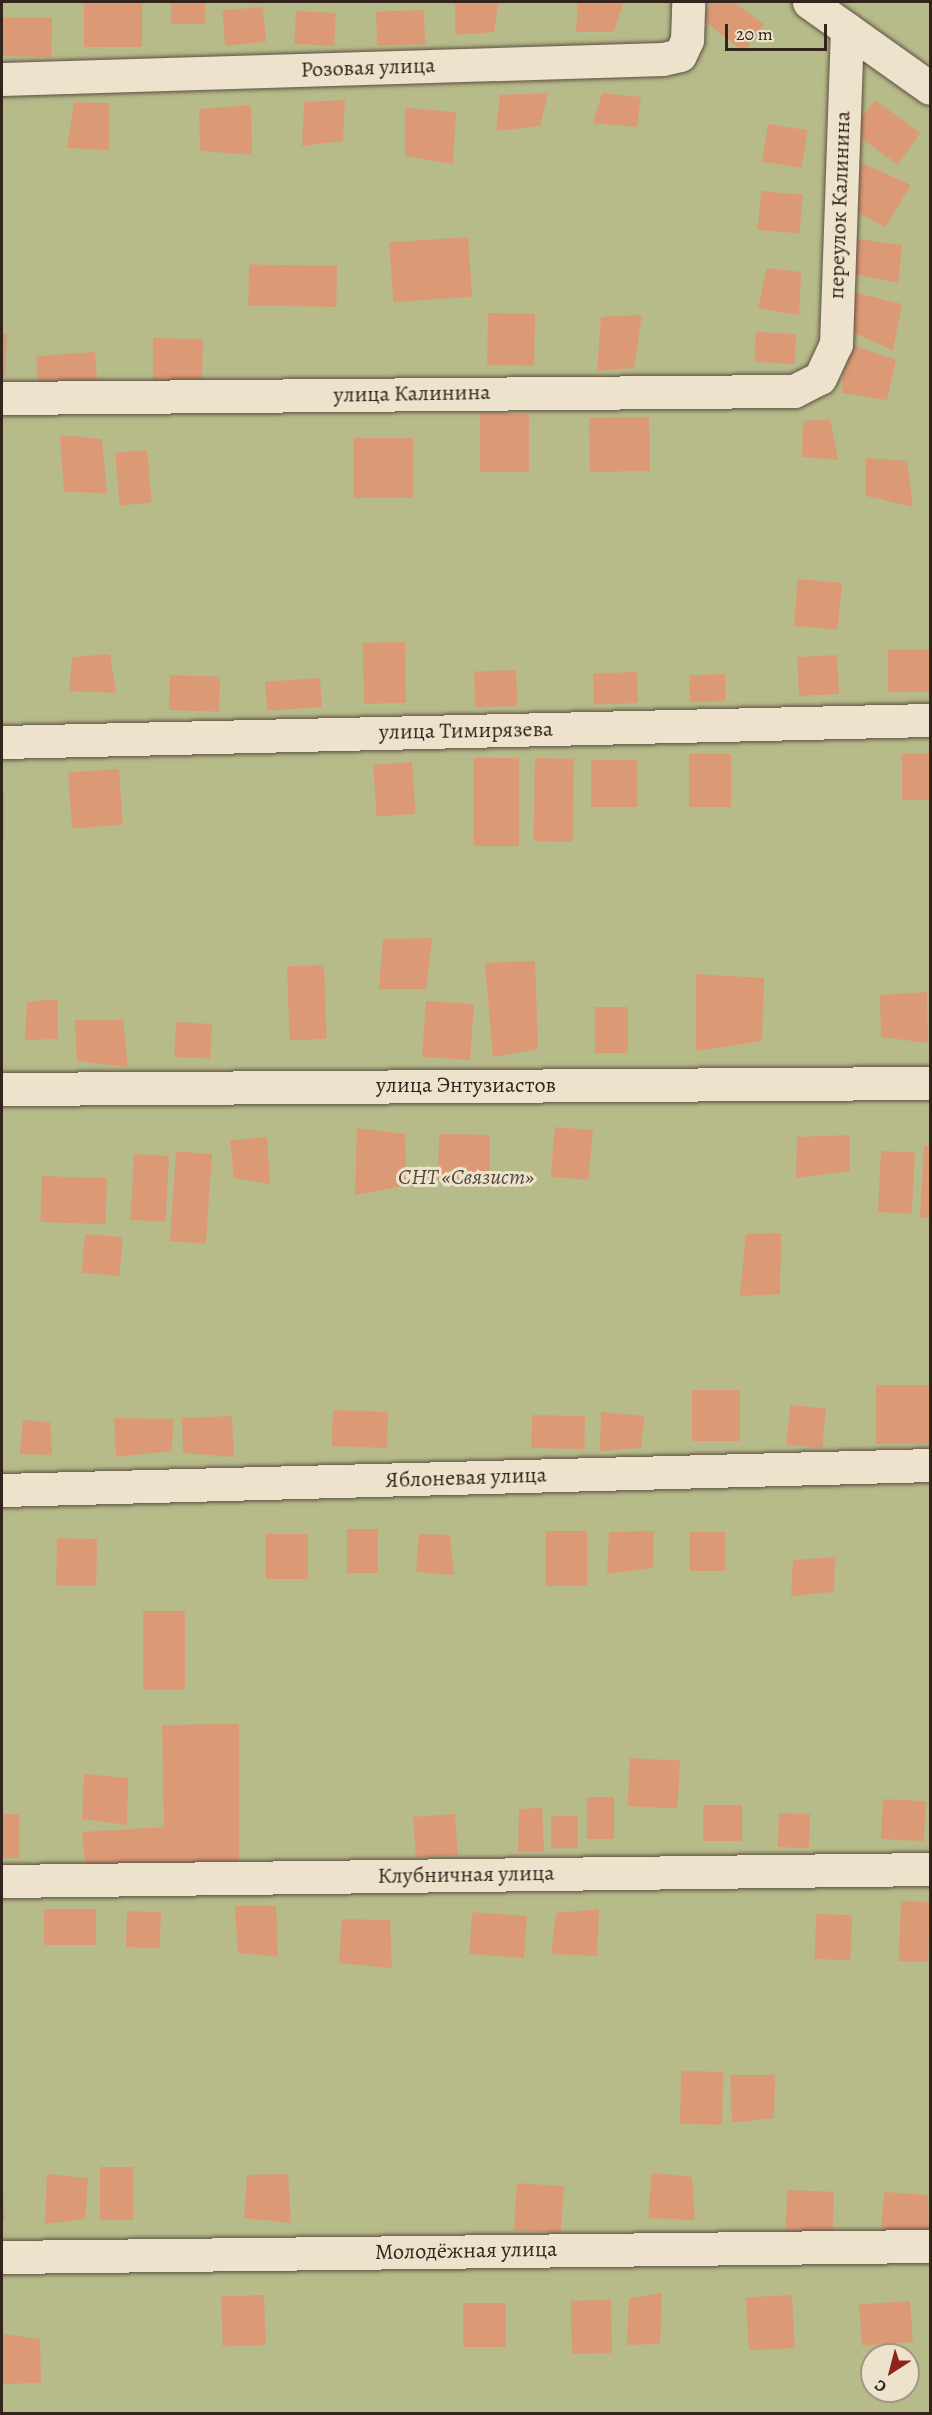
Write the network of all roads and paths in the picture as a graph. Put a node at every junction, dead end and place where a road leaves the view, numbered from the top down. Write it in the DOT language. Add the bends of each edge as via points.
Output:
graph roads {
  1 [pos="688,2"];
  2 [pos="809,2"];
  3 [pos="847,29"];
  4 [pos="2,79"];
  5 [pos="930,88"];
  6 [pos="820,378"];
  7 [pos="2,398"];
  8 [pos="930,720"];
  9 [pos="2,742"];
  10 [pos="930,1083"];
  11 [pos="2,1089"];
  12 [pos="930,1465"];
  13 [pos="2,1490"];
  14 [pos="930,1869"];
  15 [pos="2,1881"];
  16 [pos="930,2246"];
  17 [pos="2,2257"];
  1 -- 4 [label="street, Розовая улица" via="687,40 680,55 663,59"];
  2 -- 3 [label="street"];
  3 -- 5 [label="street"];
  3 -- 6 [label="street, переулок Калинина" via="836,344"];
  6 -- 7 [label="street, улица Калинина" via="794,391"];
  8 -- 9 [label="street, улица Тимирязева"];
  10 -- 11 [label="street, улица Энтузиастов"];
  12 -- 13 [label="street, Яблоневая улица"];
  14 -- 15 [label="street, Клубничная улица"];
  16 -- 17 [label="street, Молодёжная улица"];
}
